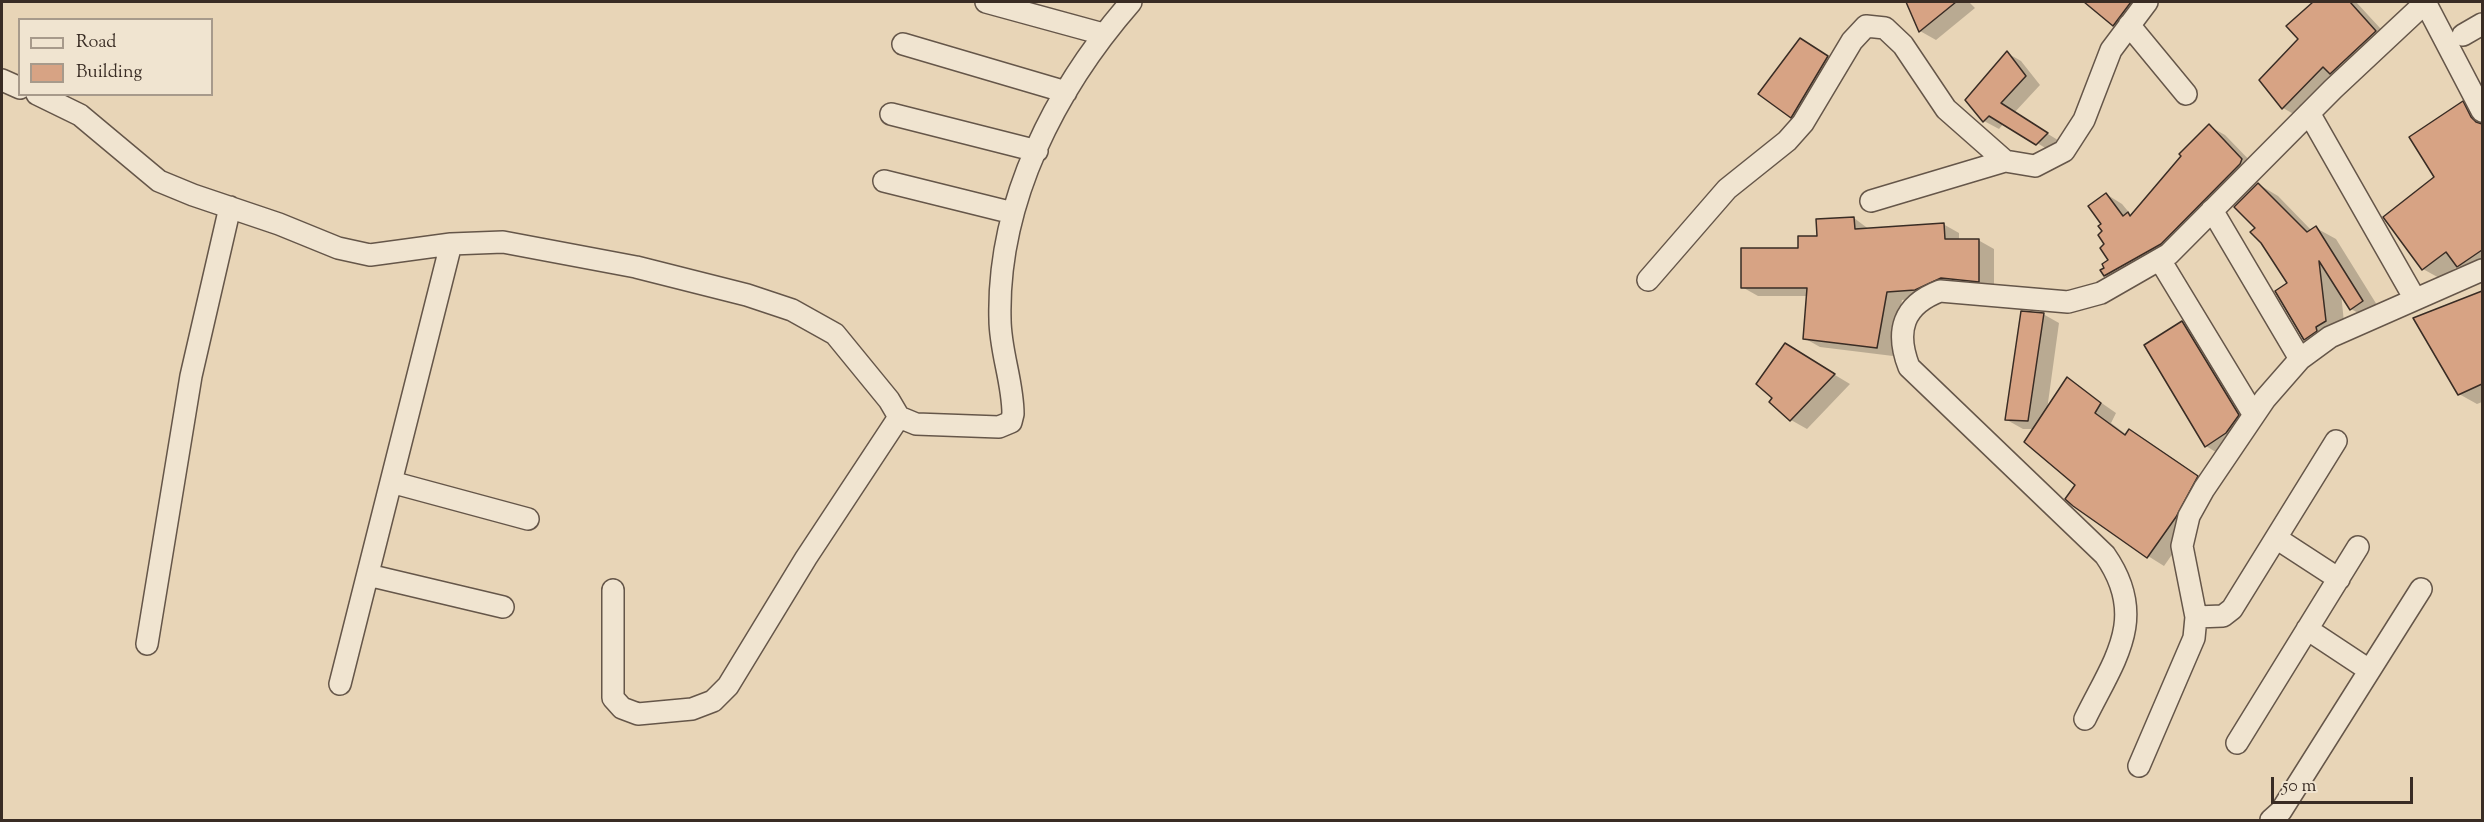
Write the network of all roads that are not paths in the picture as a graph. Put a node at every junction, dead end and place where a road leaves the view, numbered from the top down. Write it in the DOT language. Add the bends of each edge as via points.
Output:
graph roads {
  1 [pos="986,2"];
  2 [pos="1131,2"];
  3 [pos="2147,2"];
  4 [pos="2425,2"];
  5 [pos="2482,24"];
  6 [pos="2129,25"];
  7 [pos="1103,34"];
  8 [pos="2463,35"];
  9 [pos="903,44"];
  10 [pos="2,80"];
  11 [pos="18,87"];
  12 [pos="1066,92"];
  13 [pos="2186,94"];
  14 [pos="41,96"];
  15 [pos="2482,111"];
  16 [pos="2309,113"];
  17 [pos="891,114"];
  18 [pos="1036,152"];
  19 [pos="2005,161"];
  20 [pos="884,181"];
  21 [pos="1871,201"];
  22 [pos="230,207"];
  23 [pos="2212,210"];
  24 [pos="1013,213"];
  25 [pos="452,244"];
  26 [pos="2160,260"];
  27 [pos="2482,270"];
  28 [pos="1648,280"];
  29 [pos="2415,298"];
  30 [pos="2300,359"];
  31 [pos="2254,415"];
  32 [pos="899,417"];
  33 [pos="2336,441"];
  34 [pos="391,482"];
  35 [pos="528,519"];
  36 [pos="2276,538"];
  37 [pos="2358,548"];
  38 [pos="368,575"];
  39 [pos="2339,579"];
  40 [pos="2421,589"];
  41 [pos="613,590"];
  42 [pos="502,607"];
  43 [pos="2196,617"];
  44 [pos="2307,629"];
  45 [pos="147,644"];
  46 [pos="2369,670"];
  47 [pos="340,684"];
  48 [pos="2085,719"];
  49 [pos="2237,743"];
  50 [pos="2139,766"];
  51 [pos="2271,820"];
  1 -- 7 [label="street"];
  2 -- 7 [label="street"];
  3 -- 6 [label="street"];
  4 -- 15 [label="street"];
  4 -- 16 [label="street"];
  5 -- 8 [label="street"];
  6 -- 13 [label="street"];
  6 -- 19 [label="street" via="2111,50 2084,120 2064,151 2035,166"];
  7 -- 12 [label="street"];
  9 -- 12 [label="street"];
  10 -- 11 [label="street"];
  12 -- 18 [label="street"];
  14 -- 22 [label="street" via="80,116 159,181"];
  16 -- 23 [label="street"];
  16 -- 29 [label="street"];
  17 -- 18 [label="street"];
  18 -- 24 [label="street"];
  19 -- 21 [label="street"];
  19 -- 28 [label="street" via="1946,110 1903,45 1885,28 1866,26 1852,41 1803,123 1787,141 1727,189"];
  20 -- 24 [label="street"];
  22 -- 25 [label="street" via="338,248 370,255"];
  22 -- 45 [label="street" via="191,376"];
  23 -- 26 [label="street"];
  23 -- 30 [label="street"];
  24 -- 32 [label="street" via="1001,261 999,321 1013,404 1011,422 999,427 916,424"];
  25 -- 32 [label="street" via="503,242 636,267 792,310 835,334"];
  25 -- 34 [label="street"];
  26 -- 31 [label="street"];
  26 -- 48 [label="street" via="2101,293 2068,302 1940,291 1924,297 1904,320 1905,356 1910,367 2105,555 2115,570 2126,612 2124,641"];
  27 -- 29 [label="street"];
  29 -- 30 [label="street" via="2330,337"];
  30 -- 31 [label="street"];
  31 -- 43 [label="street" via="2189,516 2182,546"];
  32 -- 41 [label="street" via="728,686 713,701 692,709 638,714 622,708 613,698"];
  33 -- 36 [label="street"];
  34 -- 35 [label="street"];
  34 -- 38 [label="street"];
  36 -- 39 [label="street"];
  36 -- 43 [label="street" via="2232,609 2223,616"];
  37 -- 39 [label="street"];
  38 -- 42 [label="street"];
  38 -- 47 [label="street"];
  39 -- 44 [label="street"];
  40 -- 46 [label="street"];
  43 -- 50 [label="street" via="2194,638"];
  44 -- 46 [label="street"];
  44 -- 49 [label="street"];
  46 -- 51 [label="street" via="2281,812"];
}
